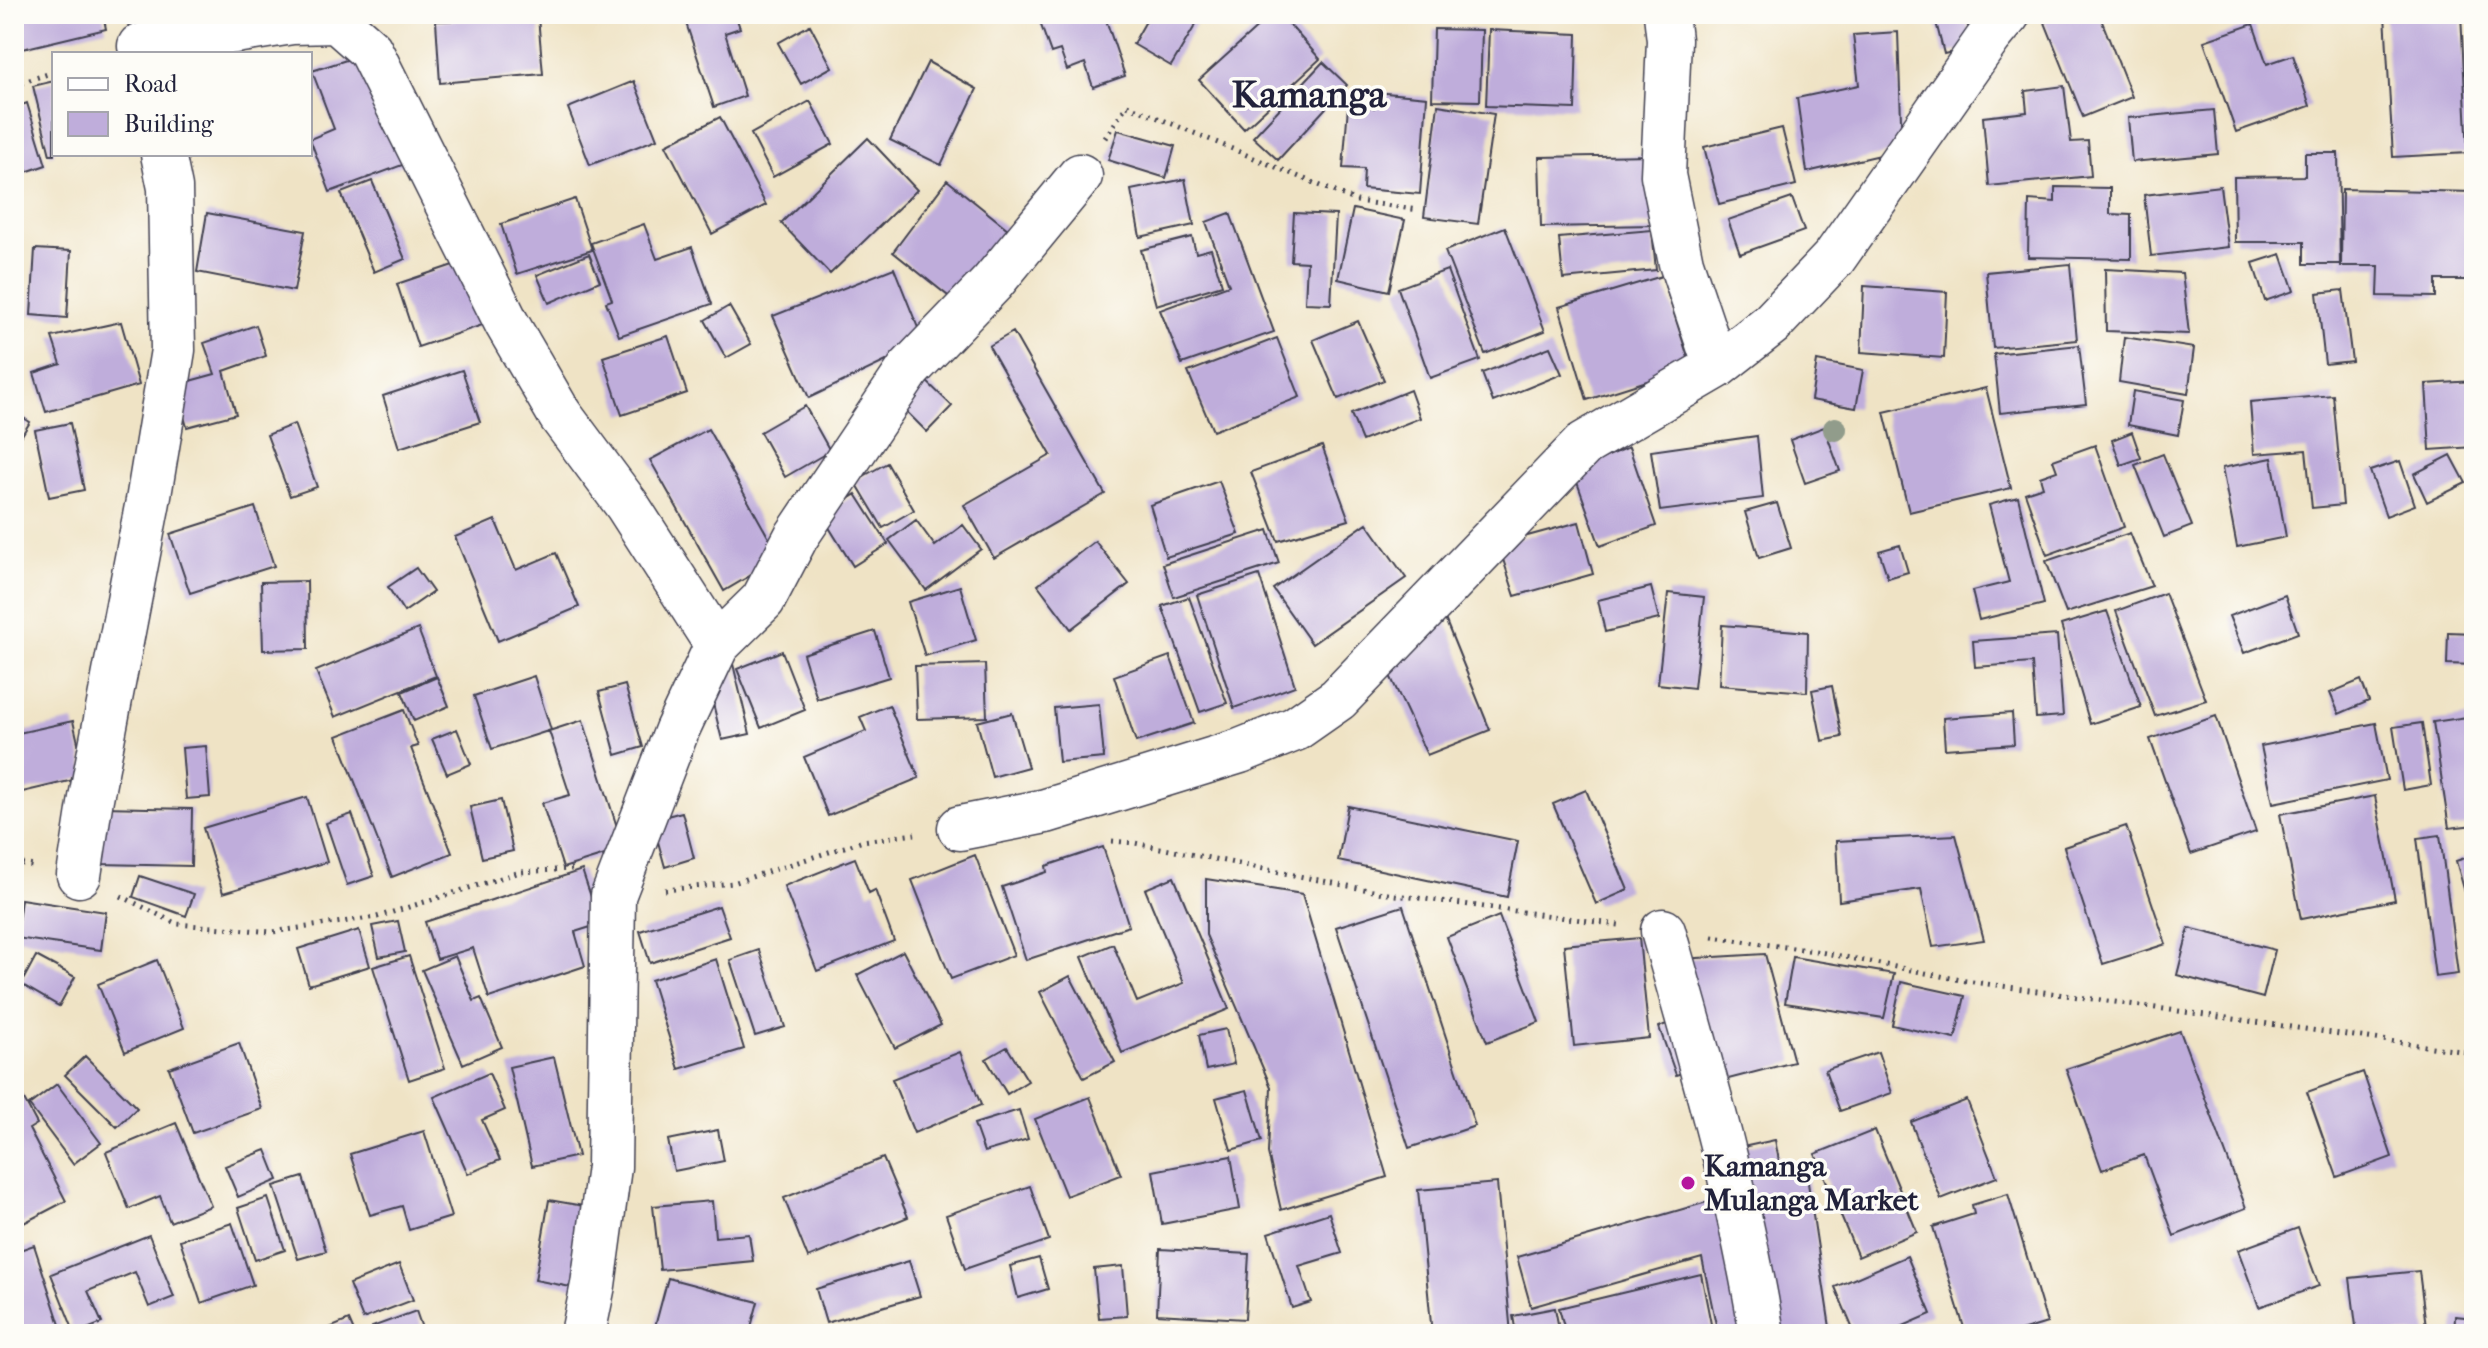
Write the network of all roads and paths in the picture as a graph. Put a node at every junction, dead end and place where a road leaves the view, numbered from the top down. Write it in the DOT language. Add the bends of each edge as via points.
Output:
graph roads {
  1 [pos="1666,14"];
  2 [pos="2008,14"];
  3 [pos="135,38"];
  4 [pos="52,73"];
  5 [pos="14,85"];
  6 [pos="163,156"];
  7 [pos="1080,176"];
  8 [pos="1419,210"];
  9 [pos="1716,367"];
  10 [pos="717,645"];
  11 [pos="960,828"];
  12 [pos="1104,841"];
  13 [pos="14,862"];
  14 [pos="79,875"];
  15 [pos="613,896"];
  16 [pos="1663,931"];
  17 [pos="2474,1053"];
  18 [pos="583,1334"];
  19 [pos="1762,1334"];
  1 -- 9 [label="street" via="1663,175 1681,263"];
  2 -- 9 [label="street" via="1834,258 1771,324"];
  3 -- 10 [label="street" via="337,21 370,50 507,324 560,415 627,505"];
  4 -- 5 [label="path"];
  6 -- 14 [label="street" via="170,188 173,350"];
  7 -- 8 [label="path" via="1127,105 1357,201"];
  7 -- 10 [label="street" via="992,283 909,369 796,537 763,600"];
  9 -- 11 [label="street" via="1584,444 1338,699 1295,729 1046,811"];
  10 -- 15 [label="street" via="677,730"];
  11 -- 15 [label="path" via="863,841 733,883"];
  12 -- 16 [label="path" via="1388,894"];
  13 -- 14 [label="path"];
  14 -- 15 [label="path" via="177,924 272,932 377,917 520,872 590,868"];
  15 -- 18 [label="street" via="609,1167"];
  16 -- 17 [label="path" via="1815,951 1966,981"];
  16 -- 19 [label="street" via="1720,1135"];
}
